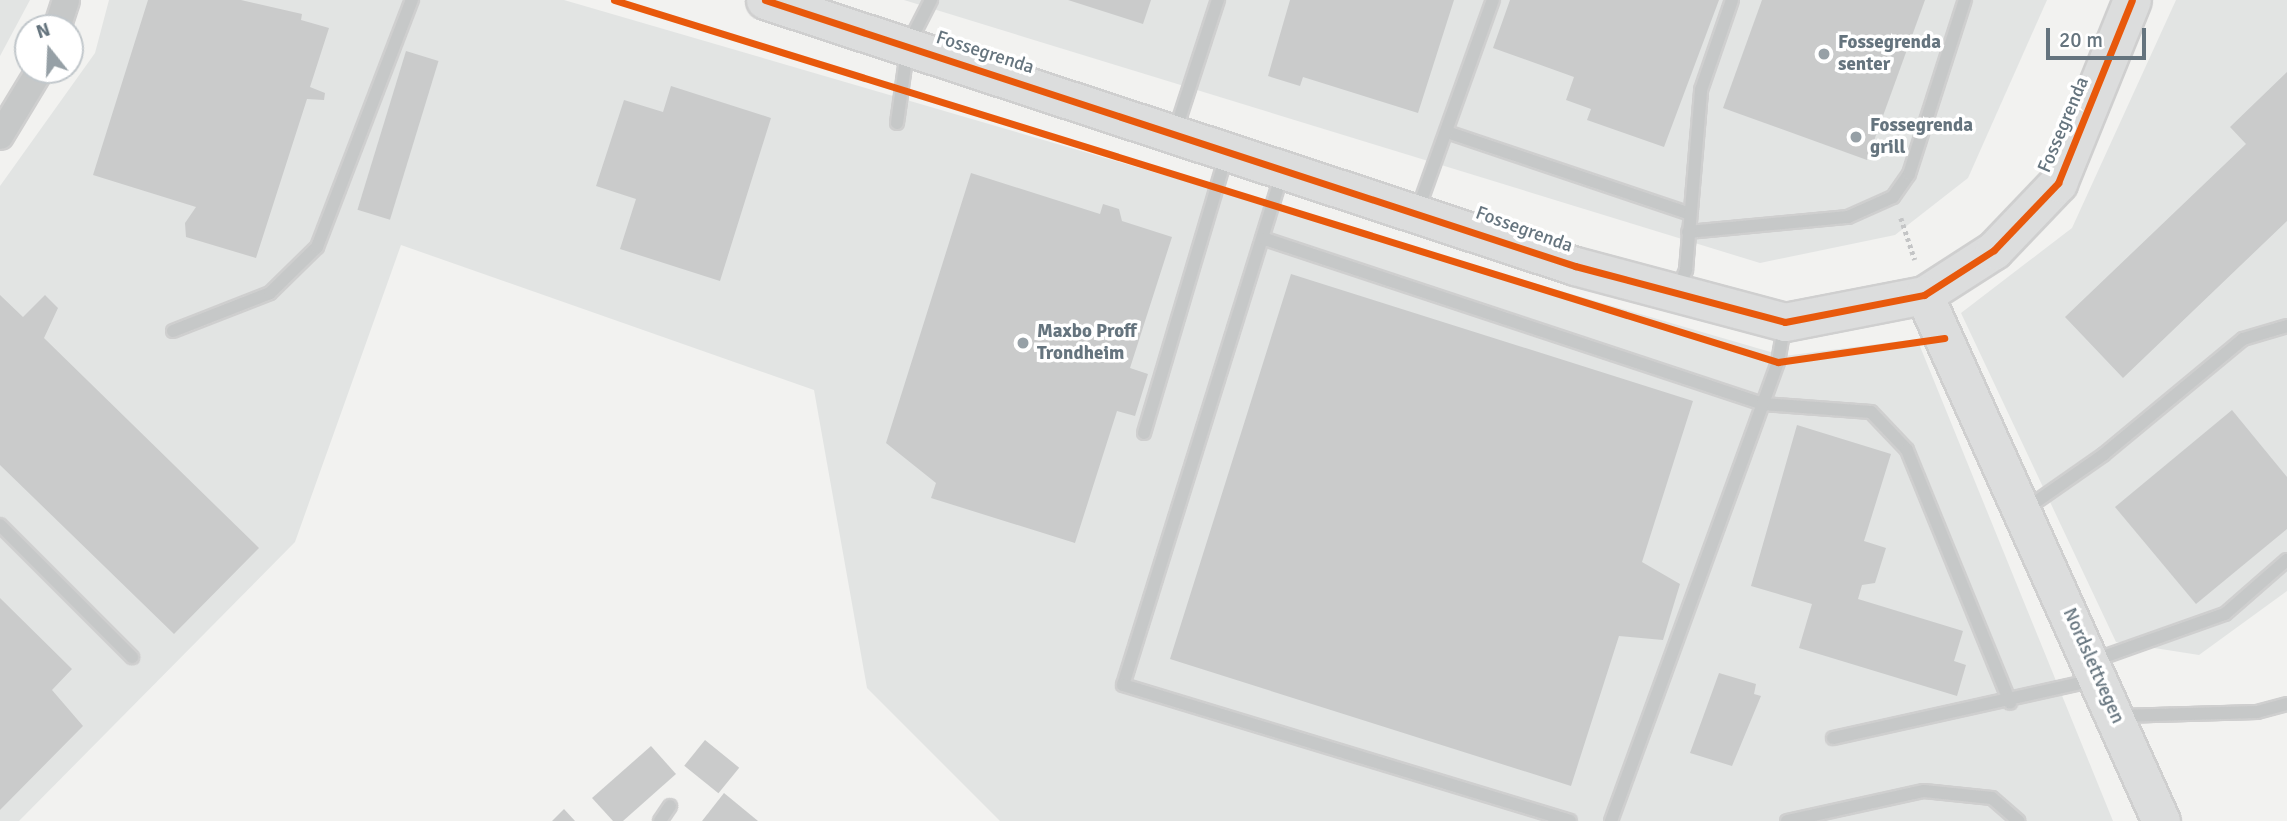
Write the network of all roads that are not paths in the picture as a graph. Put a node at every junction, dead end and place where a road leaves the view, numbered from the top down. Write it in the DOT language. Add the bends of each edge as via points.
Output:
graph roads {
  1 [pos="412,0"];
  2 [pos="765,0"];
  3 [pos="931,0"];
  4 [pos="1218,0"];
  5 [pos="1493,0"];
  6 [pos="1732,0"];
  7 [pos="1965,0"];
  8 [pos="2132,0"];
  9 [pos="908,45"];
  10 [pos="32,84"];
  11 [pos="897,123"];
  12 [pos="1175,132"];
  13 [pos="1447,132"];
  14 [pos="0,136"];
  15 [pos="1228,149"];
  16 [pos="1284,167"];
  17 [pos="1418,209"];
  18 [pos="1690,214"];
  19 [pos="1688,232"];
  20 [pos="1265,239"];
  21 [pos="1921,283"];
  22 [pos="1676,294"];
  23 [pos="1785,322"];
  24 [pos="2287,326"];
  25 [pos="173,331"];
  26 [pos="1763,404"];
  27 [pos="1144,432"];
  28 [pos="2023,511"];
  29 [pos="0,525"];
  30 [pos="2287,560"];
  31 [pos="132,657"];
  32 [pos="2095,670"];
  33 [pos="2010,703"];
  34 [pos="2287,704"];
  35 [pos="2116,716"];
  36 [pos="1833,738"];
  37 [pos="670,806"];
  38 [pos="660,821"];
  39 [pos="1570,821"];
  40 [pos="1611,821"];
  41 [pos="1787,821"];
  42 [pos="2018,821"];
  43 [pos="2161,821"];
  1 -- 25 [label="lane" via="317,247 270,293"];
  2 -- 9 [label="street, Fossegrenda"];
  3 -- 9 [label="lane"];
  4 -- 12 [label="lane"];
  5 -- 13 [label="lane"];
  6 -- 18 [label="lane" via="1701,90"];
  7 -- 19 [label="lane" via="1909,174 1893,197 1848,217"];
  8 -- 21 [label="street, Fossegrenda" via="2058,183 1994,250"];
  9 -- 11 [label="lane"];
  9 -- 12 [label="street, Fossegrenda"];
  10 -- 14 [label="street"];
  12 -- 15 [label="street, Fossegrenda"];
  13 -- 17 [label="lane"];
  13 -- 18 [label="lane"];
  15 -- 16 [label="street, Fossegrenda"];
  15 -- 27 [label="lane"];
  16 -- 17 [label="street, Fossegrenda"];
  16 -- 20 [label="lane"];
  17 -- 22 [label="street, Fossegrenda"];
  18 -- 19 [label="lane"];
  19 -- 22 [label="lane"];
  20 -- 26 [label="lane"];
  20 -- 39 [label="lane" via="1123,685"];
  21 -- 23 [label="street, Fossegrenda"];
  21 -- 28 [label="street, Nordslettvegen"];
  22 -- 23 [label="street, Fossegrenda"];
  23 -- 26 [label="lane"];
  24 -- 28 [label="lane" via="2244,339 2103,455"];
  26 -- 33 [label="lane" via="1871,412 1908,450"];
  26 -- 40 [label="lane"];
  28 -- 32 [label="street, Nordslettvegen"];
  29 -- 31 [label="lane"];
  30 -- 32 [label="lane" via="2225,614"];
  32 -- 33 [label="lane"];
  32 -- 35 [label="street, Nordslettvegen"];
  33 -- 36 [label="lane"];
  34 -- 35 [label="lane" via="2257,712"];
  35 -- 43 [label="street, Nordslettvegen"];
  37 -- 38 [label="lane"];
  41 -- 42 [label="lane" via="1924,791 1992,798"];
}
